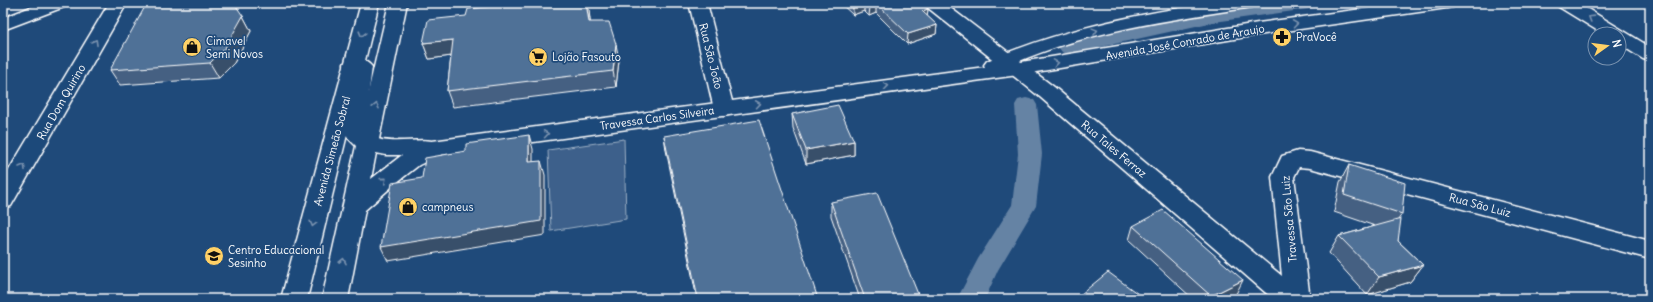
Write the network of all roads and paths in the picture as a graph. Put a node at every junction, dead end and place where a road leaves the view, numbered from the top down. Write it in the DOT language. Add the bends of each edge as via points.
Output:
graph roads {
  1 [pos="23,3"];
  2 [pos="58,3"];
  3 [pos="118,3"];
  4 [pos="370,3"];
  5 [pos="398,3"];
  6 [pos="698,3"];
  7 [pos="933,3"];
  8 [pos="1246,3"];
  9 [pos="1447,3"];
  10 [pos="1565,3"];
  11 [pos="3,10"];
  12 [pos="3,24"];
  13 [pos="1603,26"];
  14 [pos="1627,41"];
  15 [pos="1650,55"];
  16 [pos="354,64"];
  17 [pos="1011,65"];
  18 [pos="724,109"];
  19 [pos="367,144"];
  20 [pos="435,148"];
  21 [pos="1310,160"];
  22 [pos="3,200"];
  23 [pos="355,206"];
  24 [pos="1650,250"];
  25 [pos="294,299"];
  26 [pos="335,299"];
  27 [pos="1291,299"];
  28 [pos="1297,299"];
  1 -- 11 [label="main road"];
  2 -- 12 [label="main road"];
  22 -- 3 [label="main road, Rua Dom Quirino, one-way"];
  4 -- 16 [label="main road, Avenida Simeão Sobral, one-way"];
  19 -- 5 [label="main road, one-way"];
  6 -- 18 [label="main road, Rua São João"];
  7 -- 17 [label="main road, Rua Tales Ferraz"];
  17 -- 8 [label="main road, one-way" via="1045,45 1117,25"];
  17 -- 9 [label="main road, Avenida José Conrado de Araujo, one-way"];
  13 -- 10 [label="main road, one-way"];
  14 -- 15 [label="main road"];
  16 -- 19 [label="main road" via="362,67 363,78 354,123 356,133"];
  16 -- 25 [label="main road, Avenida Simeão Sobral, one-way"];
  18 -- 17 [label="main road, Travessa Carlos Silveira, one-way" via="977,73"];
  17 -- 27 [label="main road, Rua Tales Ferraz" via="1047,92"];
  20 -- 18 [label="main road, Travessa Carlos Silveira, one-way"];
  19 -- 20 [label="main road" via="399,149"];
  19 -- 23 [label="main road"];
  23 -- 20 [label="main road, Travessa Carlos Silveira, one-way" via="388,176"];
  21 -- 24 [label="main road, Rua São Luiz"];
  21 -- 28 [label="main road, Travessa São Luiz" via="1290,161 1283,177"];
  26 -- 23 [label="main road, one-way"];
}
